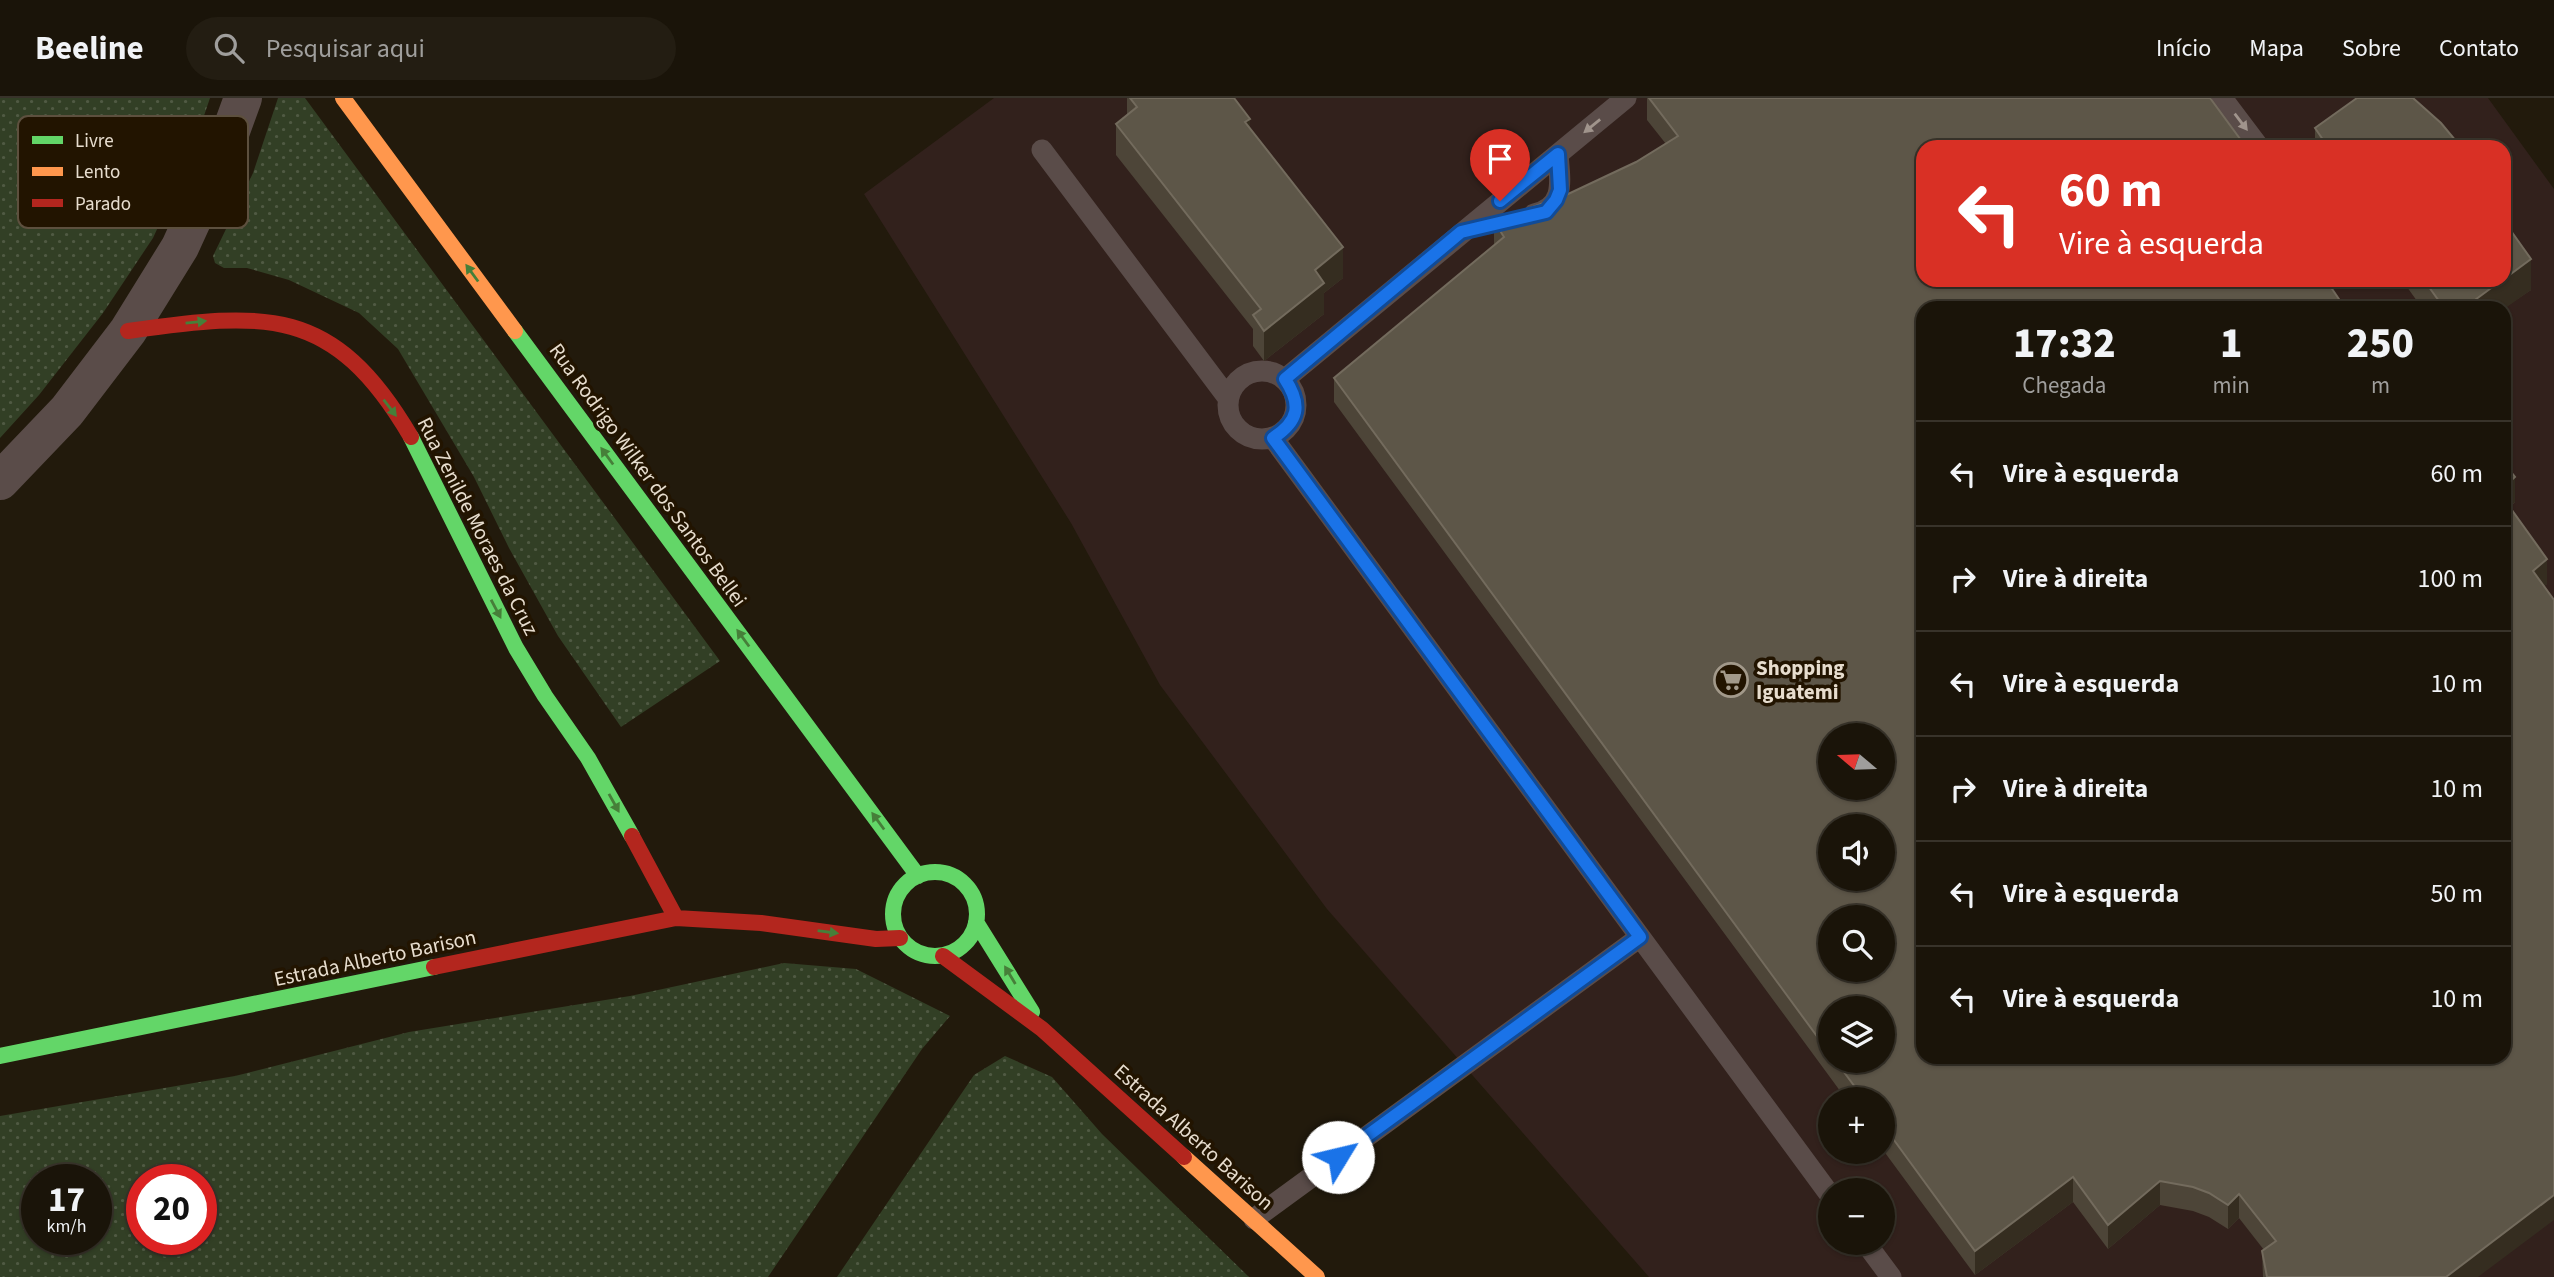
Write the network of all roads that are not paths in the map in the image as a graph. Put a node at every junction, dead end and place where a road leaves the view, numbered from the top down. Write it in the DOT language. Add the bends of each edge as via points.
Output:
graph roads {
  1 [pos="243,98"];
  2 [pos="343,98"];
  3 [pos="1626,98"];
  4 [pos="2222,98"];
  5 [pos="236,116"];
  6 [pos="2254,140"];
  7 [pos="1042,150"];
  8 [pos="1558,154"];
  9 [pos="189,228"];
  10 [pos="1461,232"];
  11 [pos="128,331"];
  12 [pos="1285,379"];
  13 [pos="1227,398"];
  14 [pos="1273,438"];
  15 [pos="0,481"];
  16 [pos="918,876"];
  17 [pos="827,915"];
  18 [pos="676,918"];
  19 [pos="976,922"];
  20 [pos="761,923"];
  21 [pos="1640,937"];
  22 [pos="900,938"];
  23 [pos="943,956"];
  24 [pos="1042,1029"];
  25 [pos="0,1056"];
  26 [pos="1818,1179"];
  27 [pos="1254,1219"];
  28 [pos="1875,1255"];
  29 [pos="1317,1277"];
  30 [pos="1891,1277"];
  1 -- 5 [label="street"];
  16 -- 2 [label="street, Rua Rodrigo Wilker dos Santos Bellei, one-way"];
  3 -- 8 [label="lane, one-way"];
  4 -- 6 [label="lane, one-way"];
  7 -- 13 [label="lane"];
  8 -- 10 [label="lane"];
  8 -- 10 [label="lane" via="1560,190 1546,212"];
  9 -- 11 [label="street"];
  10 -- 12 [label="lane"];
  11 -- 15 [label="street" via="67,411"];
  11 -- 18 [label="street, Rua Zenilde Moraes da Cruz, one-way" via="199,321 273,321 320,338 358,365 402,423 430,471 538,686 594,767"];
  12 -- 13 [label="lane" via="1269,371 1251,372 1236,382"];
  12 -- 14 [label="lane" via="1295,394 1296,412 1288,428"];
  13 -- 14 [label="lane" via="1229,416 1239,431 1255,440"];
  14 -- 21 [label="lane"];
  16 -- 19 [label="street" via="943,873 958,880 970,891"];
  16 -- 22 [label="street" via="886,908"];
  17 -- 20 [label="street, Estrada Alberto Barison"];
  18 -- 20 [label="street, Estrada Alberto Barison"];
  18 -- 25 [label="street, Estrada Alberto Barison"];
  19 -- 23 [label="street" via="970,938"];
  24 -- 19 [label="street, Estrada Alberto Barison, one-way"];
  20 -- 22 [label="street, Estrada Alberto Barison, one-way" via="876,939"];
  21 -- 26 [label="lane"];
  21 -- 27 [label="lane"];
  22 -- 23 [label="street" via="912,950"];
  23 -- 24 [label="street, Estrada Alberto Barison"];
  24 -- 27 [label="street, Estrada Alberto Barison"];
  27 -- 29 [label="street, Estrada Alberto Barison"];
  28 -- 30 [label="lane"];
}
